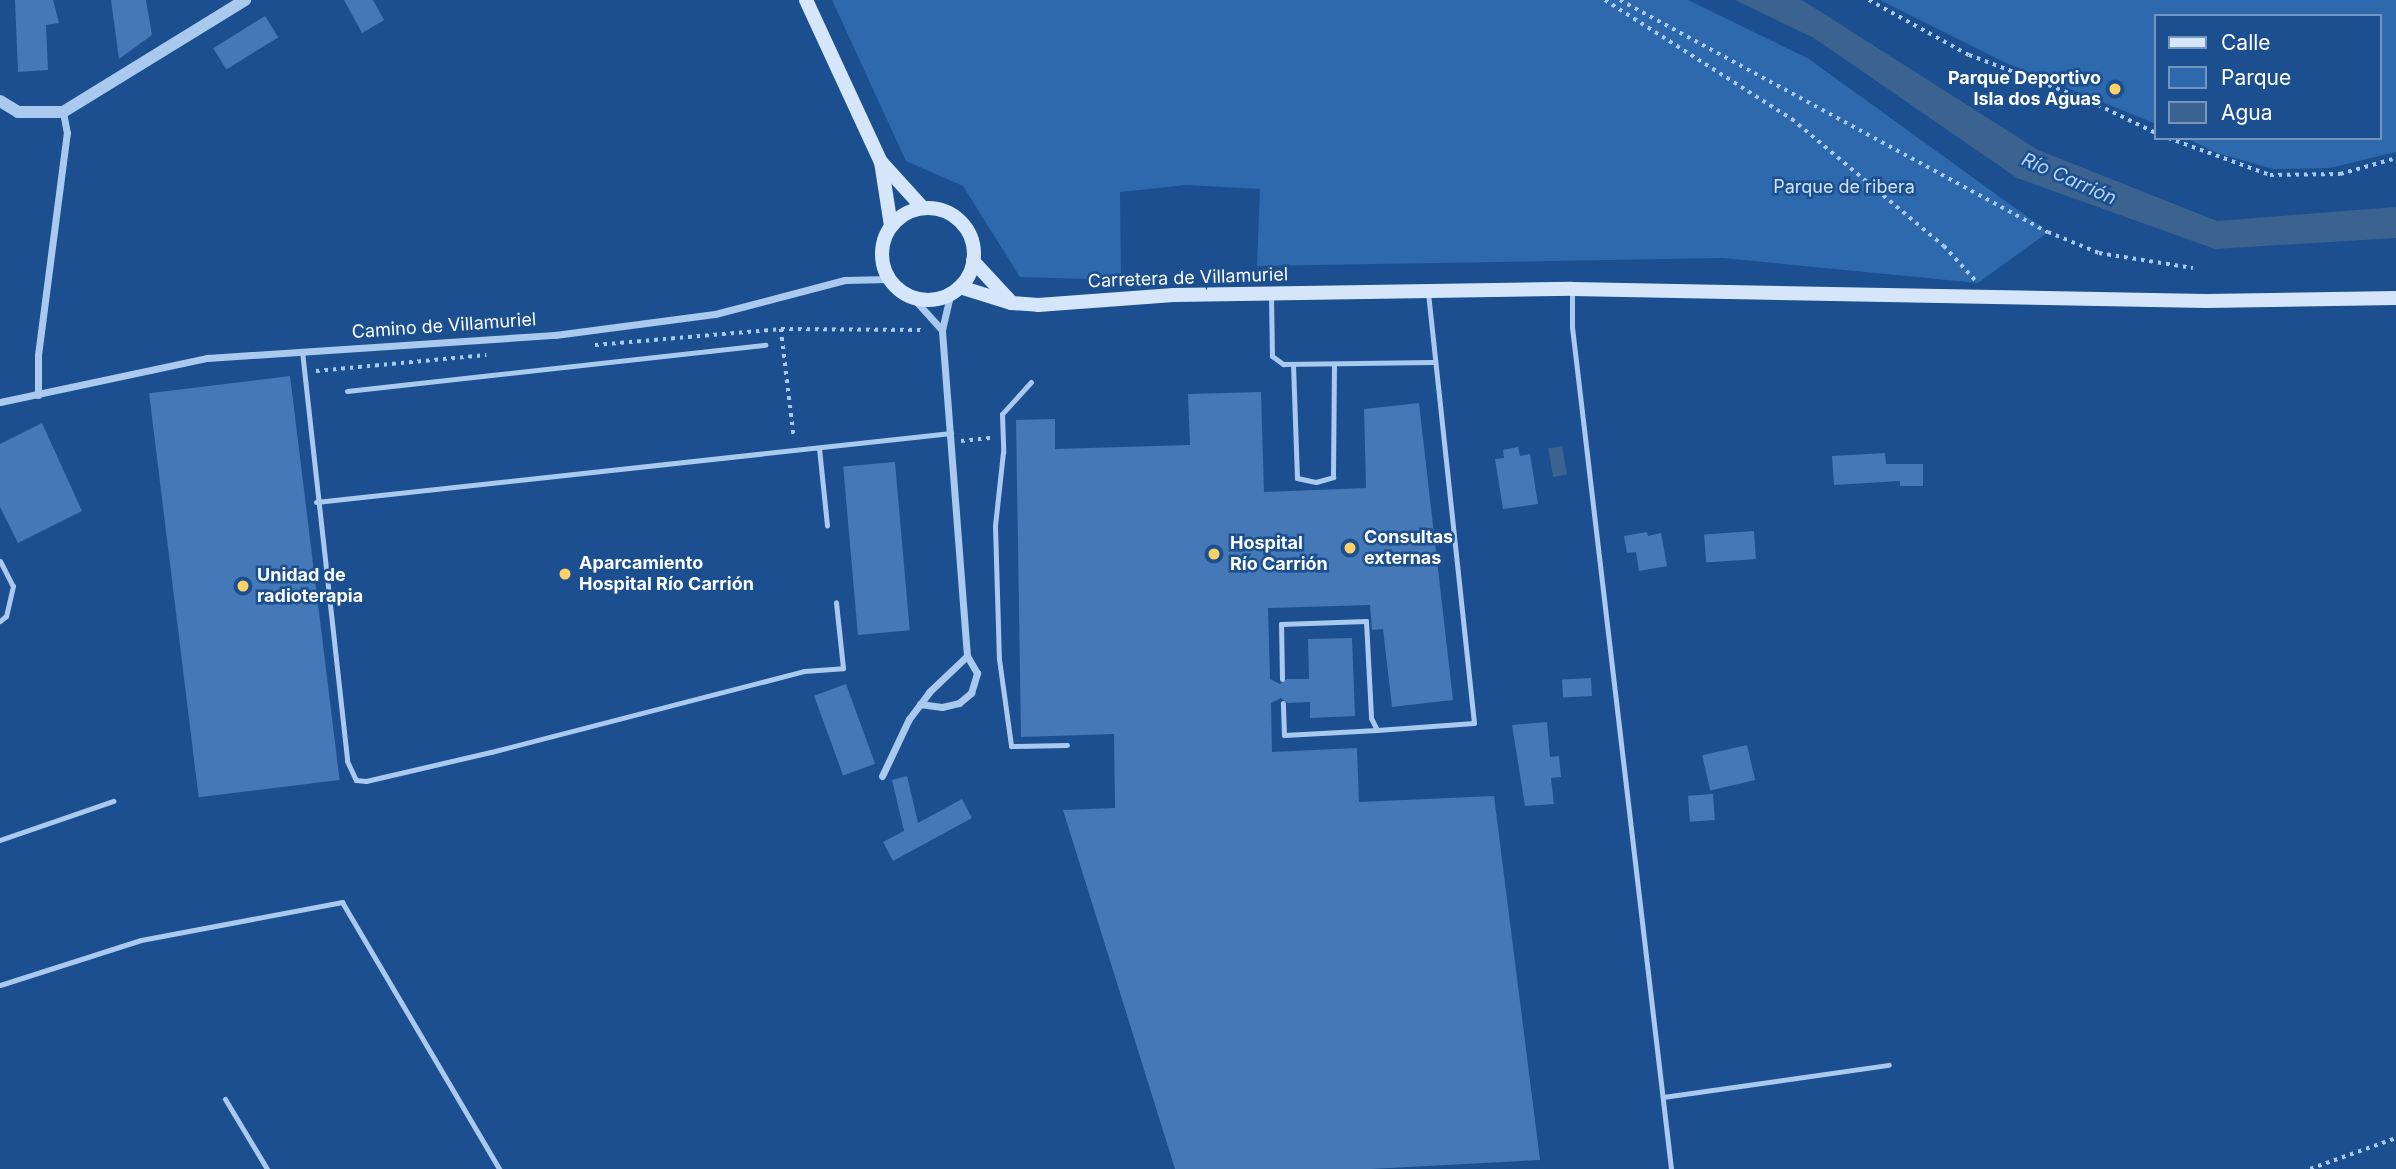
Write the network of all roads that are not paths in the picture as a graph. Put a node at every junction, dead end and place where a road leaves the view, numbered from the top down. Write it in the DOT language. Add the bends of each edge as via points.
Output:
graph roads {
  1 [pos="245,0"];
  2 [pos="806,0"];
  3 [pos="0,101"];
  4 [pos="63,112"];
  5 [pos="881,162"];
  6 [pos="923,208"];
  7 [pos="891,226"];
  8 [pos="973,261"];
  9 [pos="889,279"];
  10 [pos="1572,289"];
  11 [pos="955,291"];
  12 [pos="1428,292"];
  13 [pos="1271,294"];
  14 [pos="913,298"];
  15 [pos="2396,298"];
  16 [pos="1012,303"];
  17 [pos="942,330"];
  18 [pos="765,345"];
  19 [pos="302,351"];
  20 [pos="1433,362"];
  21 [pos="1293,364"];
  22 [pos="1334,365"];
  23 [pos="1031,382"];
  24 [pos="347,391"];
  25 [pos="38,395"];
  26 [pos="0,402"];
  27 [pos="951,437"];
  28 [pos="819,448"];
  29 [pos="316,502"];
  30 [pos="828,526"];
  31 [pos="0,561"];
  32 [pos="836,602"];
  33 [pos="0,621"];
  34 [pos="967,656"];
  35 [pos="1282,679"];
  36 [pos="1283,703"];
  37 [pos="920,704"];
  38 [pos="1377,730"];
  39 [pos="1067,745"];
  40 [pos="882,776"];
  41 [pos="113,801"];
  42 [pos="0,841"];
  43 [pos="0,985"];
  44 [pos="1889,1065"];
  45 [pos="1663,1097"];
  46 [pos="225,1099"];
  47 [pos="267,1169"];
  48 [pos="499,1169"];
  49 [pos="1671,1169"];
  1 -- 4 [label="street"];
  2 -- 5 [label="main road"];
  3 -- 4 [label="street" via="18,113"];
  4 -- 25 [label="street" via="67,134 38,355"];
  5 -- 6 [label="main road"];
  5 -- 7 [label="main road"];
  6 -- 7 [label="main road"];
  6 -- 8 [label="main road" via="950,214 961,222 973,247"];
  7 -- 9 [label="main road" via="881,252"];
  8 -- 11 [label="main road"];
  8 -- 16 [label="main road"];
  9 -- 14 [label="main road"];
  9 -- 19 [label="street, Camino de Villamuriel" via="845,280 715,314 555,335"];
  10 -- 12 [label="main road, Carretera de Villamuriel"];
  10 -- 15 [label="main road, Carretera de Villamuriel" via="2301,302"];
  10 -- 45 [label="lane" via="1572,327"];
  11 -- 14 [label="main road" via="925,301"];
  11 -- 16 [label="main road, Carretera de Villamuriel"];
  11 -- 17 [label="street"];
  12 -- 13 [label="main road, Carretera de Villamuriel"];
  12 -- 20 [label="lane"];
  13 -- 16 [label="main road, Carretera de Villamuriel"];
  13 -- 21 [label="lane" via="1272,356 1283,364"];
  14 -- 17 [label="street"];
  17 -- 27 [label="street"];
  18 -- 24 [label="lane"];
  19 -- 25 [label="street, Camino de Villamuriel" via="207,358"];
  19 -- 29 [label="lane"];
  20 -- 22 [label="lane"];
  20 -- 38 [label="lane" via="1474,723"];
  21 -- 22 [label="lane"];
  21 -- 22 [label="lane" via="1297,478 1316,482 1334,477"];
  23 -- 39 [label="lane" via="1002,414 995,526 999,659 1012,746"];
  25 -- 26 [label="street, Camino de Villamuriel"];
  27 -- 28 [label="lane"];
  27 -- 34 [label="street"];
  28 -- 29 [label="lane"];
  28 -- 30 [label="lane"];
  29 -- 32 [label="lane" via="346,761 356,780 491,752 804,671 843,668"];
  31 -- 33 [label="lane" via="13,586 6,616"];
  34 -- 37 [label="street"];
  34 -- 37 [label="street" via="977,673 971,693 959,703 942,707"];
  35 -- 38 [label="lane" via="1281,624 1366,621 1371,718"];
  36 -- 38 [label="lane" via="1284,735"];
  37 -- 40 [label="street"];
  41 -- 42 [label="lane"];
  43 -- 48 [label="lane" via="141,940 342,902"];
  44 -- 45 [label="lane"];
  45 -- 49 [label="lane"];
  46 -- 47 [label="lane"];
}
